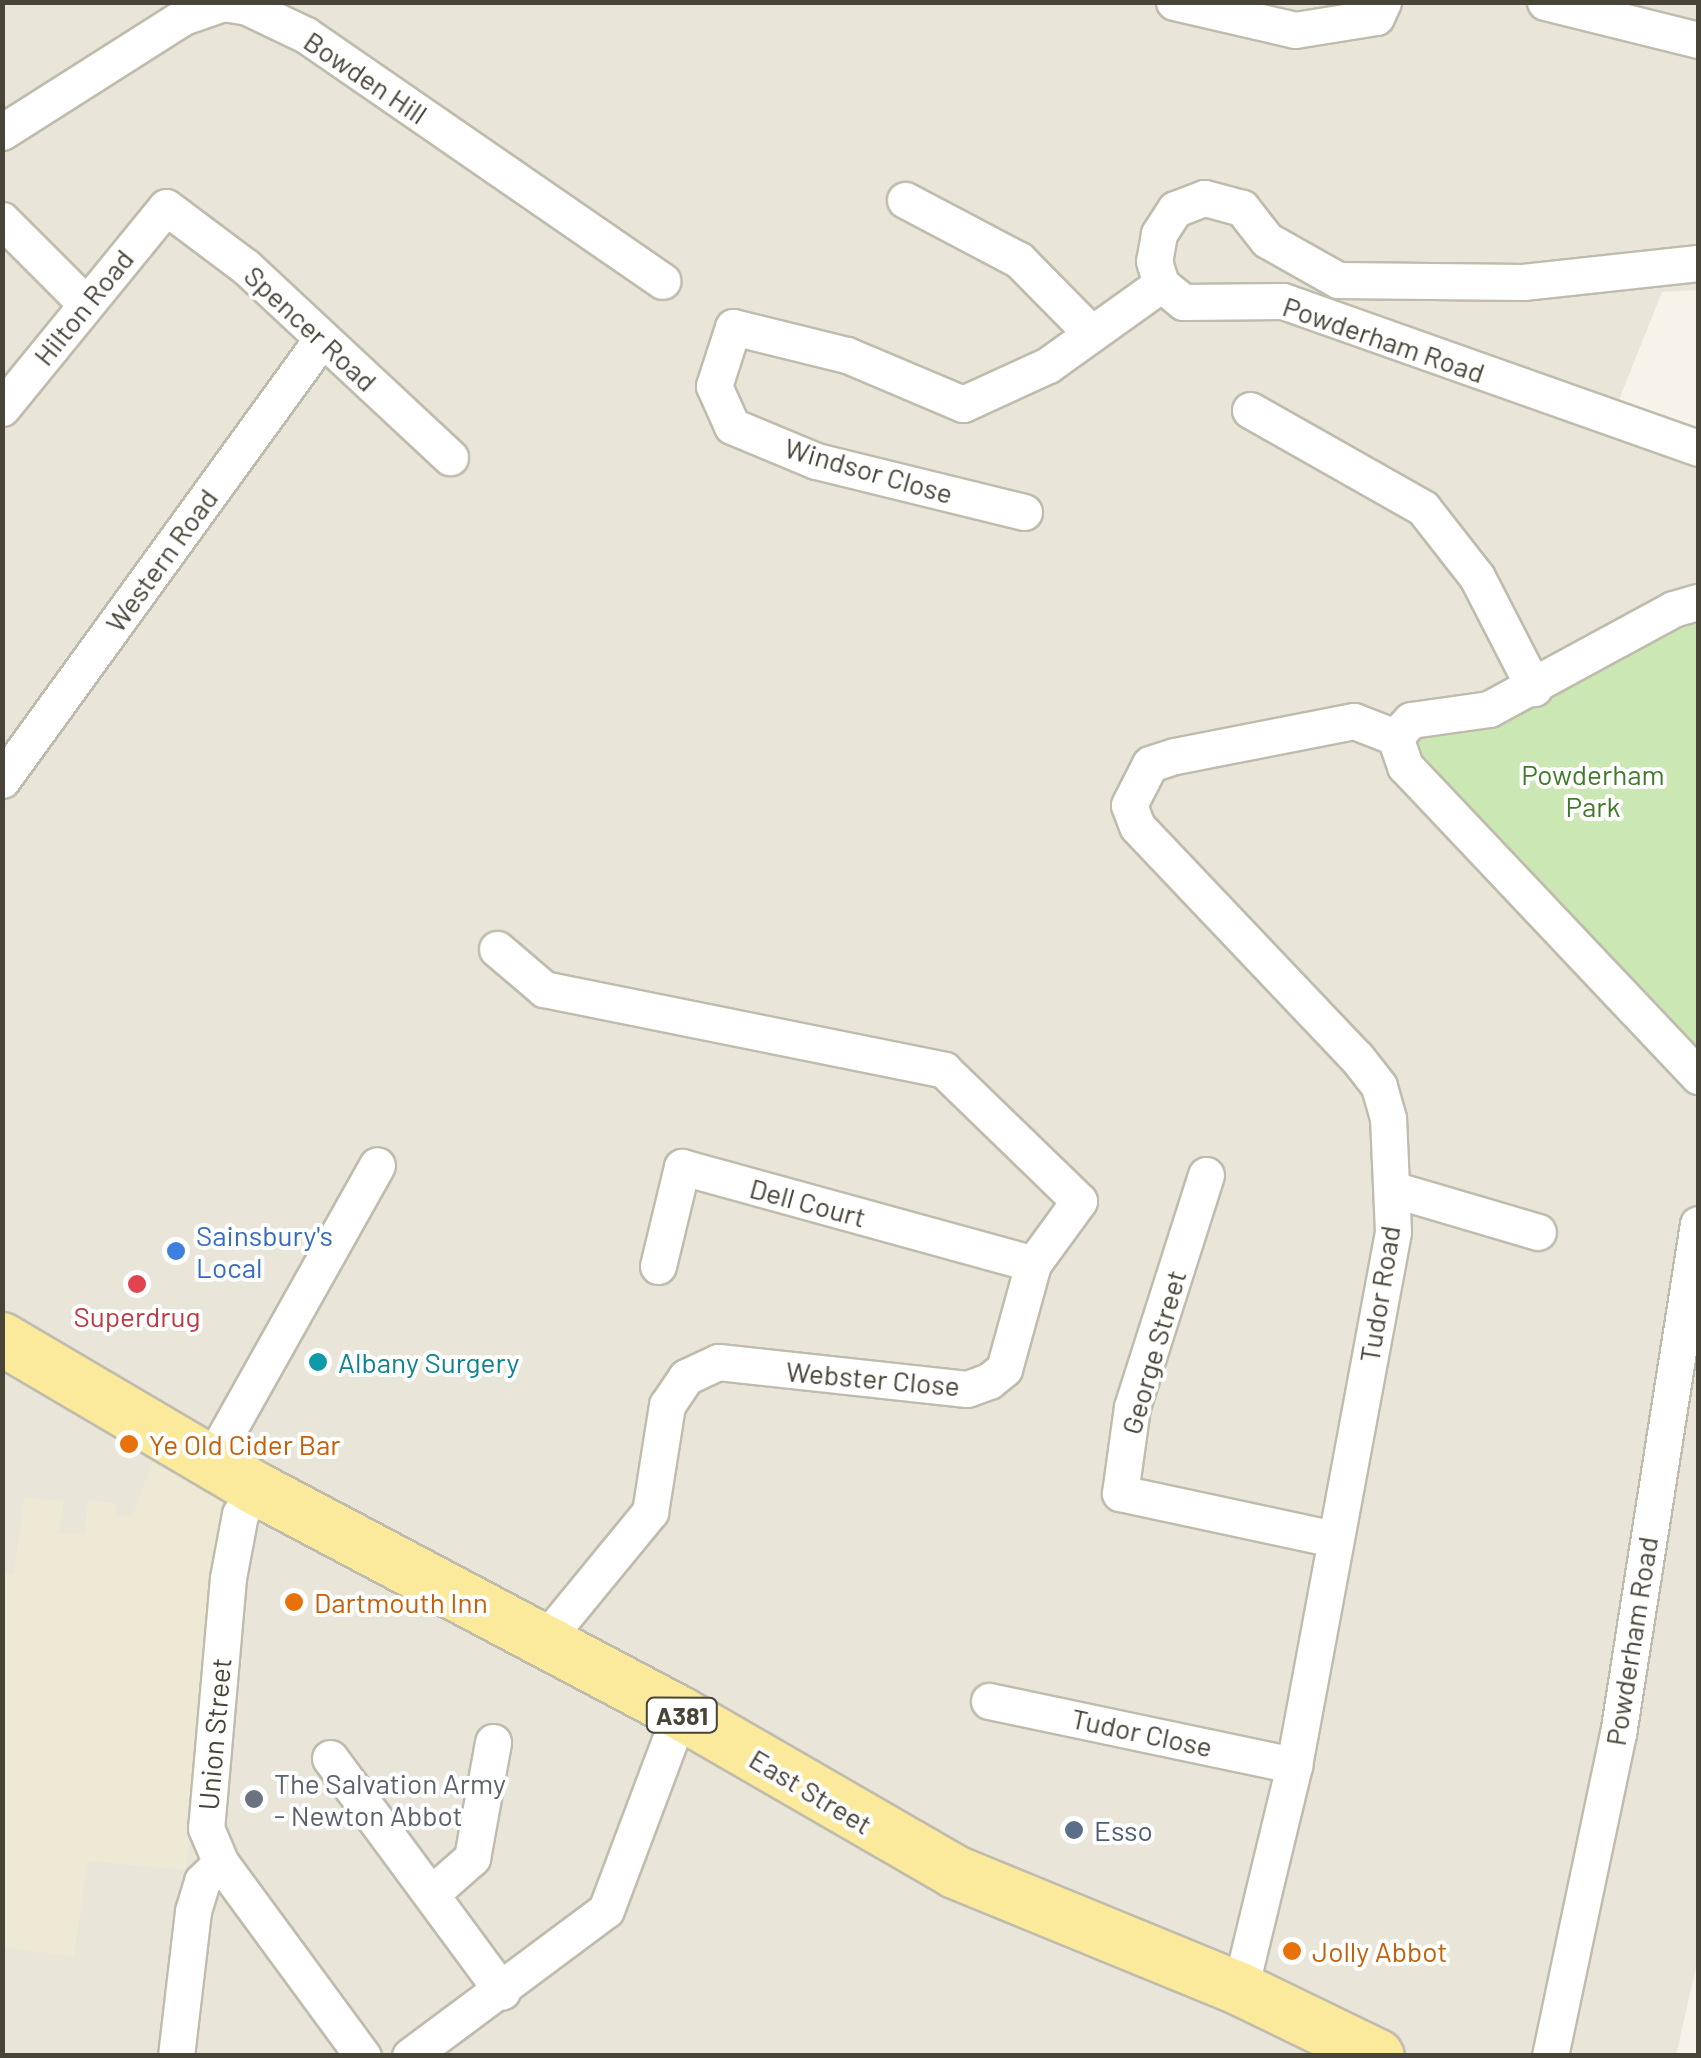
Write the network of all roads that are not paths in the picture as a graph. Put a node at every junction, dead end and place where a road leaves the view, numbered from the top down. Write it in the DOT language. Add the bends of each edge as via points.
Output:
graph roads {
  1 [pos="1174,2"];
  2 [pos="1384,2"];
  3 [pos="1545,2"];
  4 [pos="1698,40"];
  5 [pos="2,132"];
  6 [pos="906,200"];
  7 [pos="166,207"];
  8 [pos="2,220"];
  9 [pos="1698,262"];
  10 [pos="662,281"];
  11 [pos="1161,284"];
  12 [pos="84,302"];
  13 [pos="1092,333"];
  14 [pos="321,340"];
  15 [pos="2,408"];
  16 [pos="1250,410"];
  17 [pos="1698,448"];
  18 [pos="450,456"];
  19 [pos="1024,512"];
  20 [pos="1698,602"];
  21 [pos="1534,688"];
  22 [pos="1395,737"];
  23 [pos="2,780"];
  24 [pos="498,949"];
  25 [pos="1698,1076"];
  26 [pos="377,1165"];
  27 [pos="1206,1175"];
  28 [pos="1392,1189"];
  29 [pos="1698,1224"];
  30 [pos="1538,1232"];
  31 [pos="1033,1264"];
  32 [pos="658,1266"];
  33 [pos="2,1339"];
  34 [pos="210,1461"];
  35 [pos="258,1489"];
  36 [pos="1334,1539"];
  37 [pos="544,1640"];
  38 [pos="989,1701"];
  39 [pos="680,1714"];
  40 [pos="493,1742"];
  41 [pos="330,1758"];
  42 [pos="1294,1765"];
  43 [pos="221,1862"];
  44 [pos="431,1894"];
  45 [pos="1240,1988"];
  46 [pos="502,1991"];
  47 [pos="176,2056"];
  48 [pos="363,2056"];
  49 [pos="410,2056"];
  50 [pos="1378,2056"];
  51 [pos="1550,2056"];
  1 -- 2 [label="street" via="1295,30 1376,17"];
  3 -- 4 [label="street"];
  5 -- 10 [label="street, Bowden Hill" via="183,18 223,3 247,7 306,35"];
  6 -- 13 [label="street" via="1019,260"];
  7 -- 12 [label="street, Hilton Road"];
  7 -- 14 [label="street, Spencer Road" via="246,267"];
  8 -- 12 [label="street"];
  9 -- 11 [label="street, Powderham Road" via="1523,282 1338,280 1268,240 1242,208 1204,198 1175,209 1159,234 1154,261"];
  11 -- 13 [label="street, Windsor Close"];
  11 -- 17 [label="street, Powderham Road" via="1183,302 1283,301"];
  12 -- 15 [label="street, Hilton Road"];
  13 -- 19 [label="street, Windsor Close" via="1048,365 962,404 848,355 733,327 714,386 732,426 816,461"];
  14 -- 18 [label="street, Spencer Road"];
  14 -- 23 [label="street, Western Road"];
  16 -- 21 [label="street" via="1424,508 1477,577"];
  20 -- 21 [label="street" via="1621,636"];
  21 -- 22 [label="street" via="1488,709 1411,720"];
  22 -- 25 [label="street" via="1405,766"];
  22 -- 28 [label="street, Tudor Road" via="1354,721 1175,756 1150,764 1130,805 1136,826 1379,1086"];
  24 -- 31 [label="street, Webster Close" via="544,989 944,1070 1079,1201"];
  26 -- 34 [label="street"];
  27 -- 36 [label="street, George Street" via="1132,1407 1120,1492"];
  28 -- 30 [label="street"];
  28 -- 36 [label="street, Tudor Road" via="1394,1232"];
  29 -- 51 [label="street, Powderham Road" via="1618,1734"];
  31 -- 32 [label="street, Dell Court" via="682,1167"];
  31 -- 37 [label="street, Webster Close" via="1004,1369 967,1389 718,1362 686,1377 668,1404 650,1512"];
  33 -- 34 [label="main road, East Street / A381"];
  34 -- 35 [label="main road, East Street / A381"];
  35 -- 37 [label="main road, East Street / A381"];
  35 -- 43 [label="street, Union Street" via="240,1514 228,1578 206,1828"];
  36 -- 42 [label="street, Tudor Road"];
  37 -- 39 [label="main road, East Street / A381"];
  38 -- 42 [label="street, Tudor Close"];
  39 -- 45 [label="main road, East Street / A381" via="955,1872"];
  39 -- 46 [label="street" via="606,1910"];
  40 -- 44 [label="street" via="472,1858"];
  41 -- 44 [label="street"];
  42 -- 45 [label="street, Tudor Road"];
  43 -- 47 [label="street" via="202,1881 193,1911"];
  43 -- 48 [label="street, Union Street"];
  44 -- 46 [label="street"];
  45 -- 50 [label="main road, East Street / A381"];
  46 -- 49 [label="street"];
}
